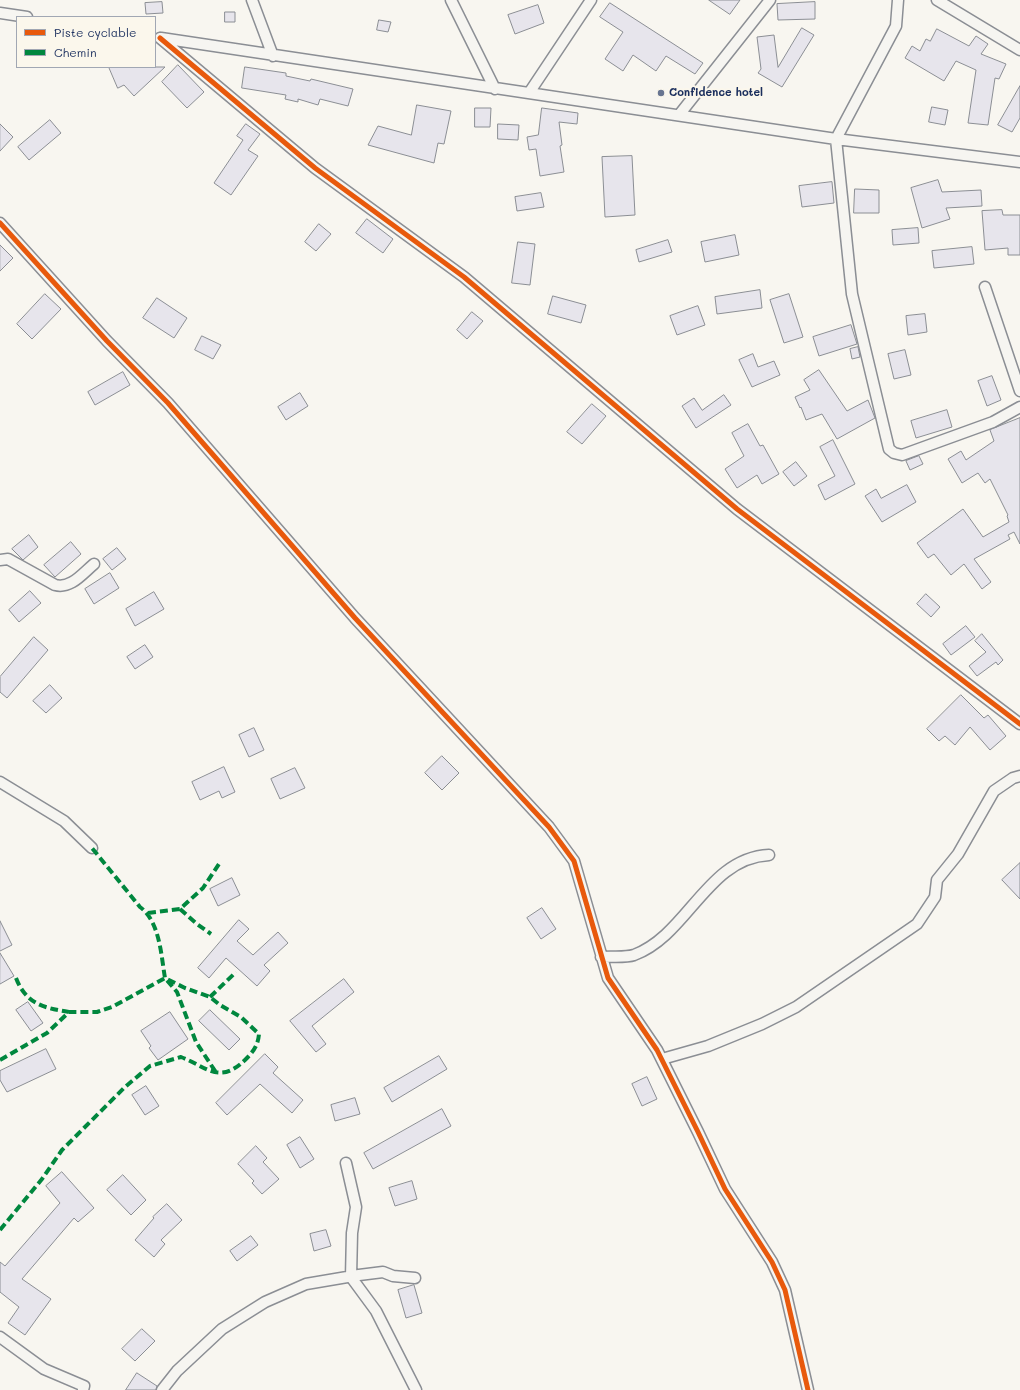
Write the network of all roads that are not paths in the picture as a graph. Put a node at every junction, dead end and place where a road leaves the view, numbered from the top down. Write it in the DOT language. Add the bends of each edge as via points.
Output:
graph roads {
  1 [pos="252,0"];
  2 [pos="451,0"];
  3 [pos="591,0"];
  4 [pos="770,0"];
  5 [pos="898,0"];
  6 [pos="937,0"];
  7 [pos="0,13"];
  8 [pos="20,16"];
  9 [pos="158,37"];
  10 [pos="1020,50"];
  11 [pos="273,56"];
  12 [pos="495,88"];
  13 [pos="529,93"];
  14 [pos="679,115"];
  15 [pos="836,139"];
  16 [pos="1020,162"];
  17 [pos="0,223"];
  18 [pos="985,287"];
  19 [pos="1020,391"];
  20 [pos="1020,407"];
  21 [pos="0,560"];
  22 [pos="94,564"];
  23 [pos="1020,724"];
  24 [pos="1020,776"];
  25 [pos="0,782"];
  26 [pos="92,848"];
  27 [pos="769,855"];
  28 [pos="601,957"];
  29 [pos="662,1059"];
  30 [pos="346,1163"];
  31 [pos="351,1277"];
  32 [pos="415,1278"];
  33 [pos="0,1337"];
  34 [pos="83,1390"];
  35 [pos="162,1390"];
  36 [pos="416,1390"];
  37 [pos="808,1390"];
  1 -- 11 [label="street"];
  2 -- 12 [label="street"];
  3 -- 13 [label="street"];
  4 -- 14 [label="street"];
  5 -- 15 [label="street" via="896,26"];
  6 -- 10 [label="street"];
  7 -- 8 [label="street"];
  9 -- 11 [label="street"];
  9 -- 23 [label="street" via="315,168 464,277 737,509"];
  11 -- 12 [label="street"];
  12 -- 13 [label="street"];
  13 -- 14 [label="street"];
  14 -- 15 [label="street"];
  15 -- 16 [label="street"];
  15 -- 20 [label="street" via="852,294 889,449 902,455 993,422"];
  17 -- 28 [label="street" via="107,342 168,403 355,618 549,826 574,861"];
  18 -- 19 [label="street"];
  21 -- 22 [label="street" via="8,559 62,587 68,586"];
  24 -- 29 [label="street" via="994,791 958,854 937,880 936,897 917,924 796,1007 708,1046"];
  25 -- 26 [label="street" via="64,821"];
  27 -- 28 [label="street" via="755,856 729,868 659,940 634,955"];
  28 -- 29 [label="street" via="608,978"];
  29 -- 37 [label="street" via="724,1188 772,1262 785,1290"];
  30 -- 31 [label="street" via="356,1207 352,1233"];
  31 -- 32 [label="street" via="383,1272 393,1276"];
  31 -- 35 [label="street" via="306,1284 265,1302 222,1329 177,1371"];
  31 -- 36 [label="street" via="376,1311"];
  33 -- 34 [label="street" via="44,1369 84,1386"];
}
